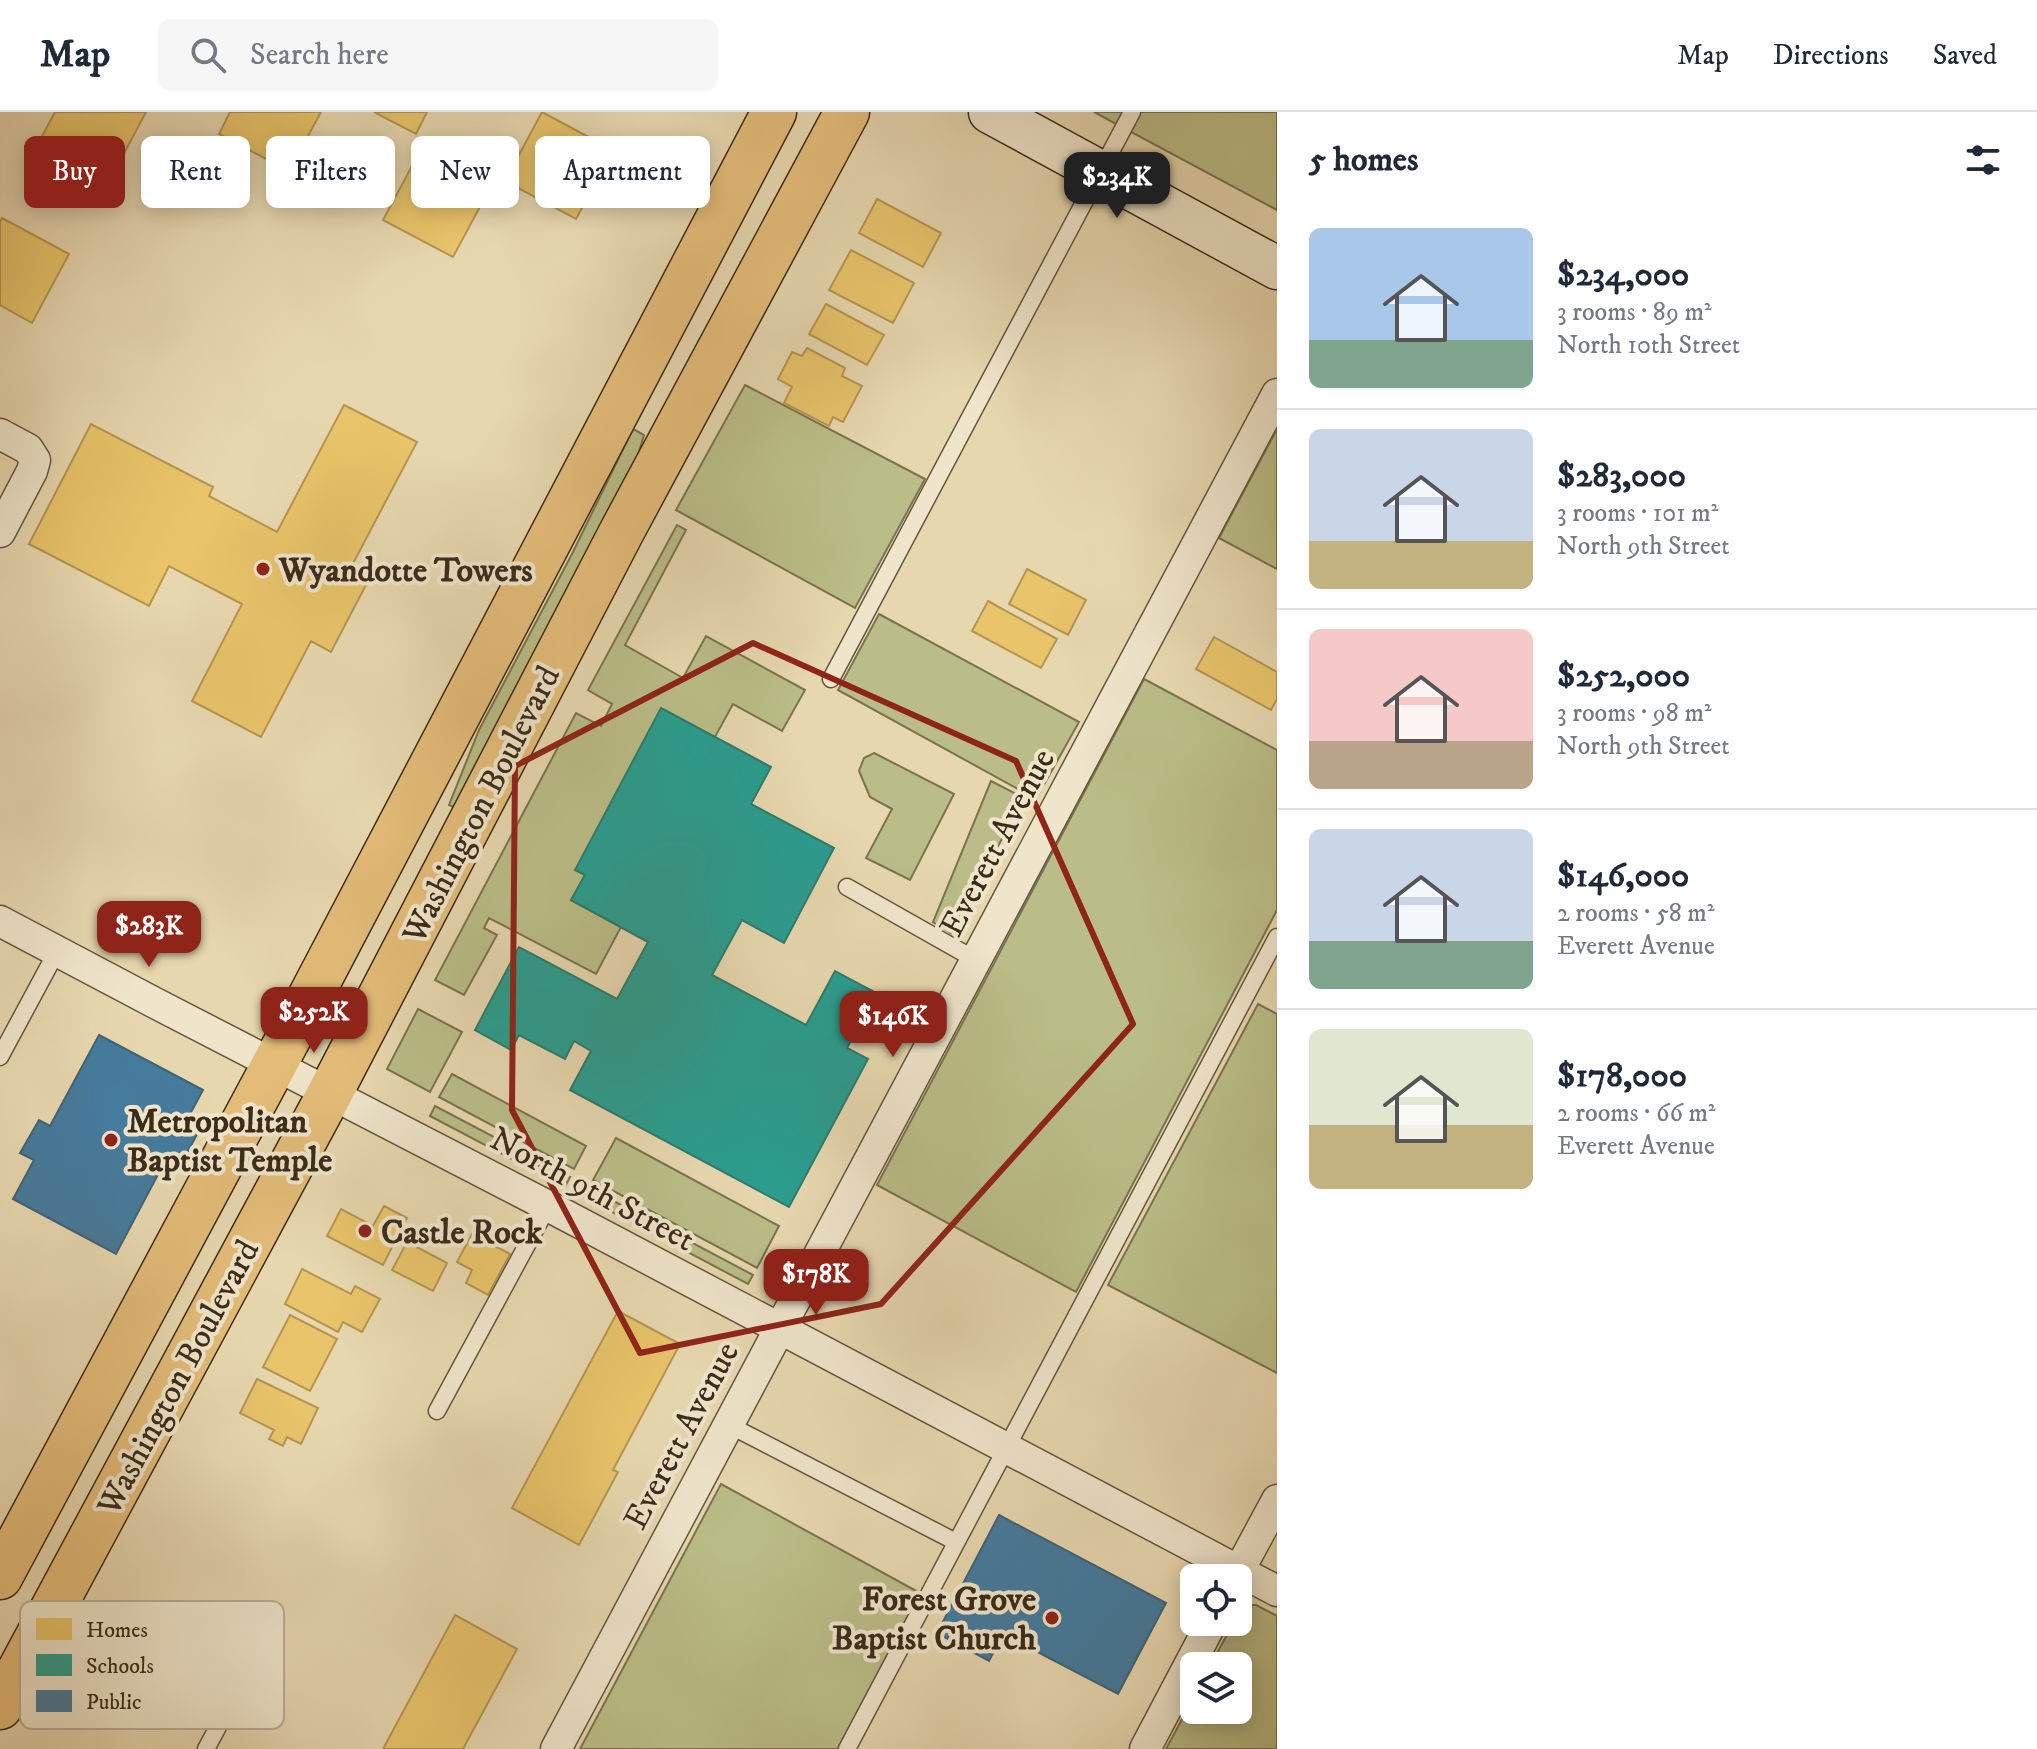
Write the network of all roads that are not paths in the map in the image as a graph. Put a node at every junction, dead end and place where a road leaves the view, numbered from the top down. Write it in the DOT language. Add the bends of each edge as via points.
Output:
graph roads {
  1 [pos="774,112"];
  2 [pos="847,112"];
  3 [pos="990,112"];
  4 [pos="1132,112"];
  5 [pos="1100,173"];
  6 [pos="1277,268"];
  7 [pos="1277,394"];
  8 [pos="0,434"];
  9 [pos="0,532"];
  10 [pos="831,679"];
  11 [pos="847,887"];
  12 [pos="0,921"];
  13 [pos="1277,937"];
  14 [pos="57,951"];
  15 [pos="976,960"];
  16 [pos="0,1057"];
  17 [pos="274,1064"];
  18 [pos="330,1093"];
  19 [pos="548,1206"];
  20 [pos="780,1328"];
  21 [pos="437,1411"];
  22 [pos="729,1425"];
  23 [pos="1005,1449"];
  24 [pos="1277,1500"];
  25 [pos="956,1542"];
  26 [pos="1217,1564"];
  27 [pos="1243,1564"];
  28 [pos="0,1577"];
  29 [pos="1252,1581"];
  30 [pos="1277,1591"];
  31 [pos="57,1601"];
  32 [pos="1205,1636"];
  33 [pos="20,1670"];
  34 [pos="0,1707"];
  35 [pos="217,1729"];
  36 [pos="206,1749"];
  37 [pos="556,1749"];
  38 [pos="847,1749"];
  39 [pos="1145,1749"];
  1 -- 17 [label="main road, Washington Boulevard"];
  2 -- 18 [label="main road, Washington Boulevard"];
  3 -- 5 [label="street"];
  4 -- 5 [label="lane"];
  5 -- 6 [label="street"];
  5 -- 10 [label="lane"];
  7 -- 15 [label="street, Everett Avenue"];
  8 -- 9 [label="street" via="28,449 35,460"];
  11 -- 15 [label="lane"];
  12 -- 14 [label="street, North 9th Street"];
  13 -- 23 [label="lane"];
  14 -- 16 [label="lane"];
  14 -- 17 [label="street, North 9th Street"];
  15 -- 20 [label="street, Everett Avenue"];
  17 -- 18 [label="street, North 9th Street"];
  17 -- 28 [label="main road, Washington Boulevard"];
  18 -- 19 [label="street, North 9th Street"];
  18 -- 31 [label="main road, Washington Boulevard"];
  19 -- 20 [label="street, North 9th Street"];
  19 -- 21 [label="lane"];
  20 -- 22 [label="street, Everett Avenue"];
  20 -- 23 [label="street, North 9th Street"];
  22 -- 25 [label="lane"];
  22 -- 37 [label="street, Everett Avenue"];
  23 -- 25 [label="lane"];
  23 -- 26 [label="street, North 9th Street"];
  24 -- 27 [label="street"];
  25 -- 38 [label="lane"];
  29 -- 30 [label="street, North 9th Street"];
  32 -- 39 [label="street"];
  33 -- 34 [label="main road, Washington Boulevard"];
  35 -- 36 [label="lane"];
}
